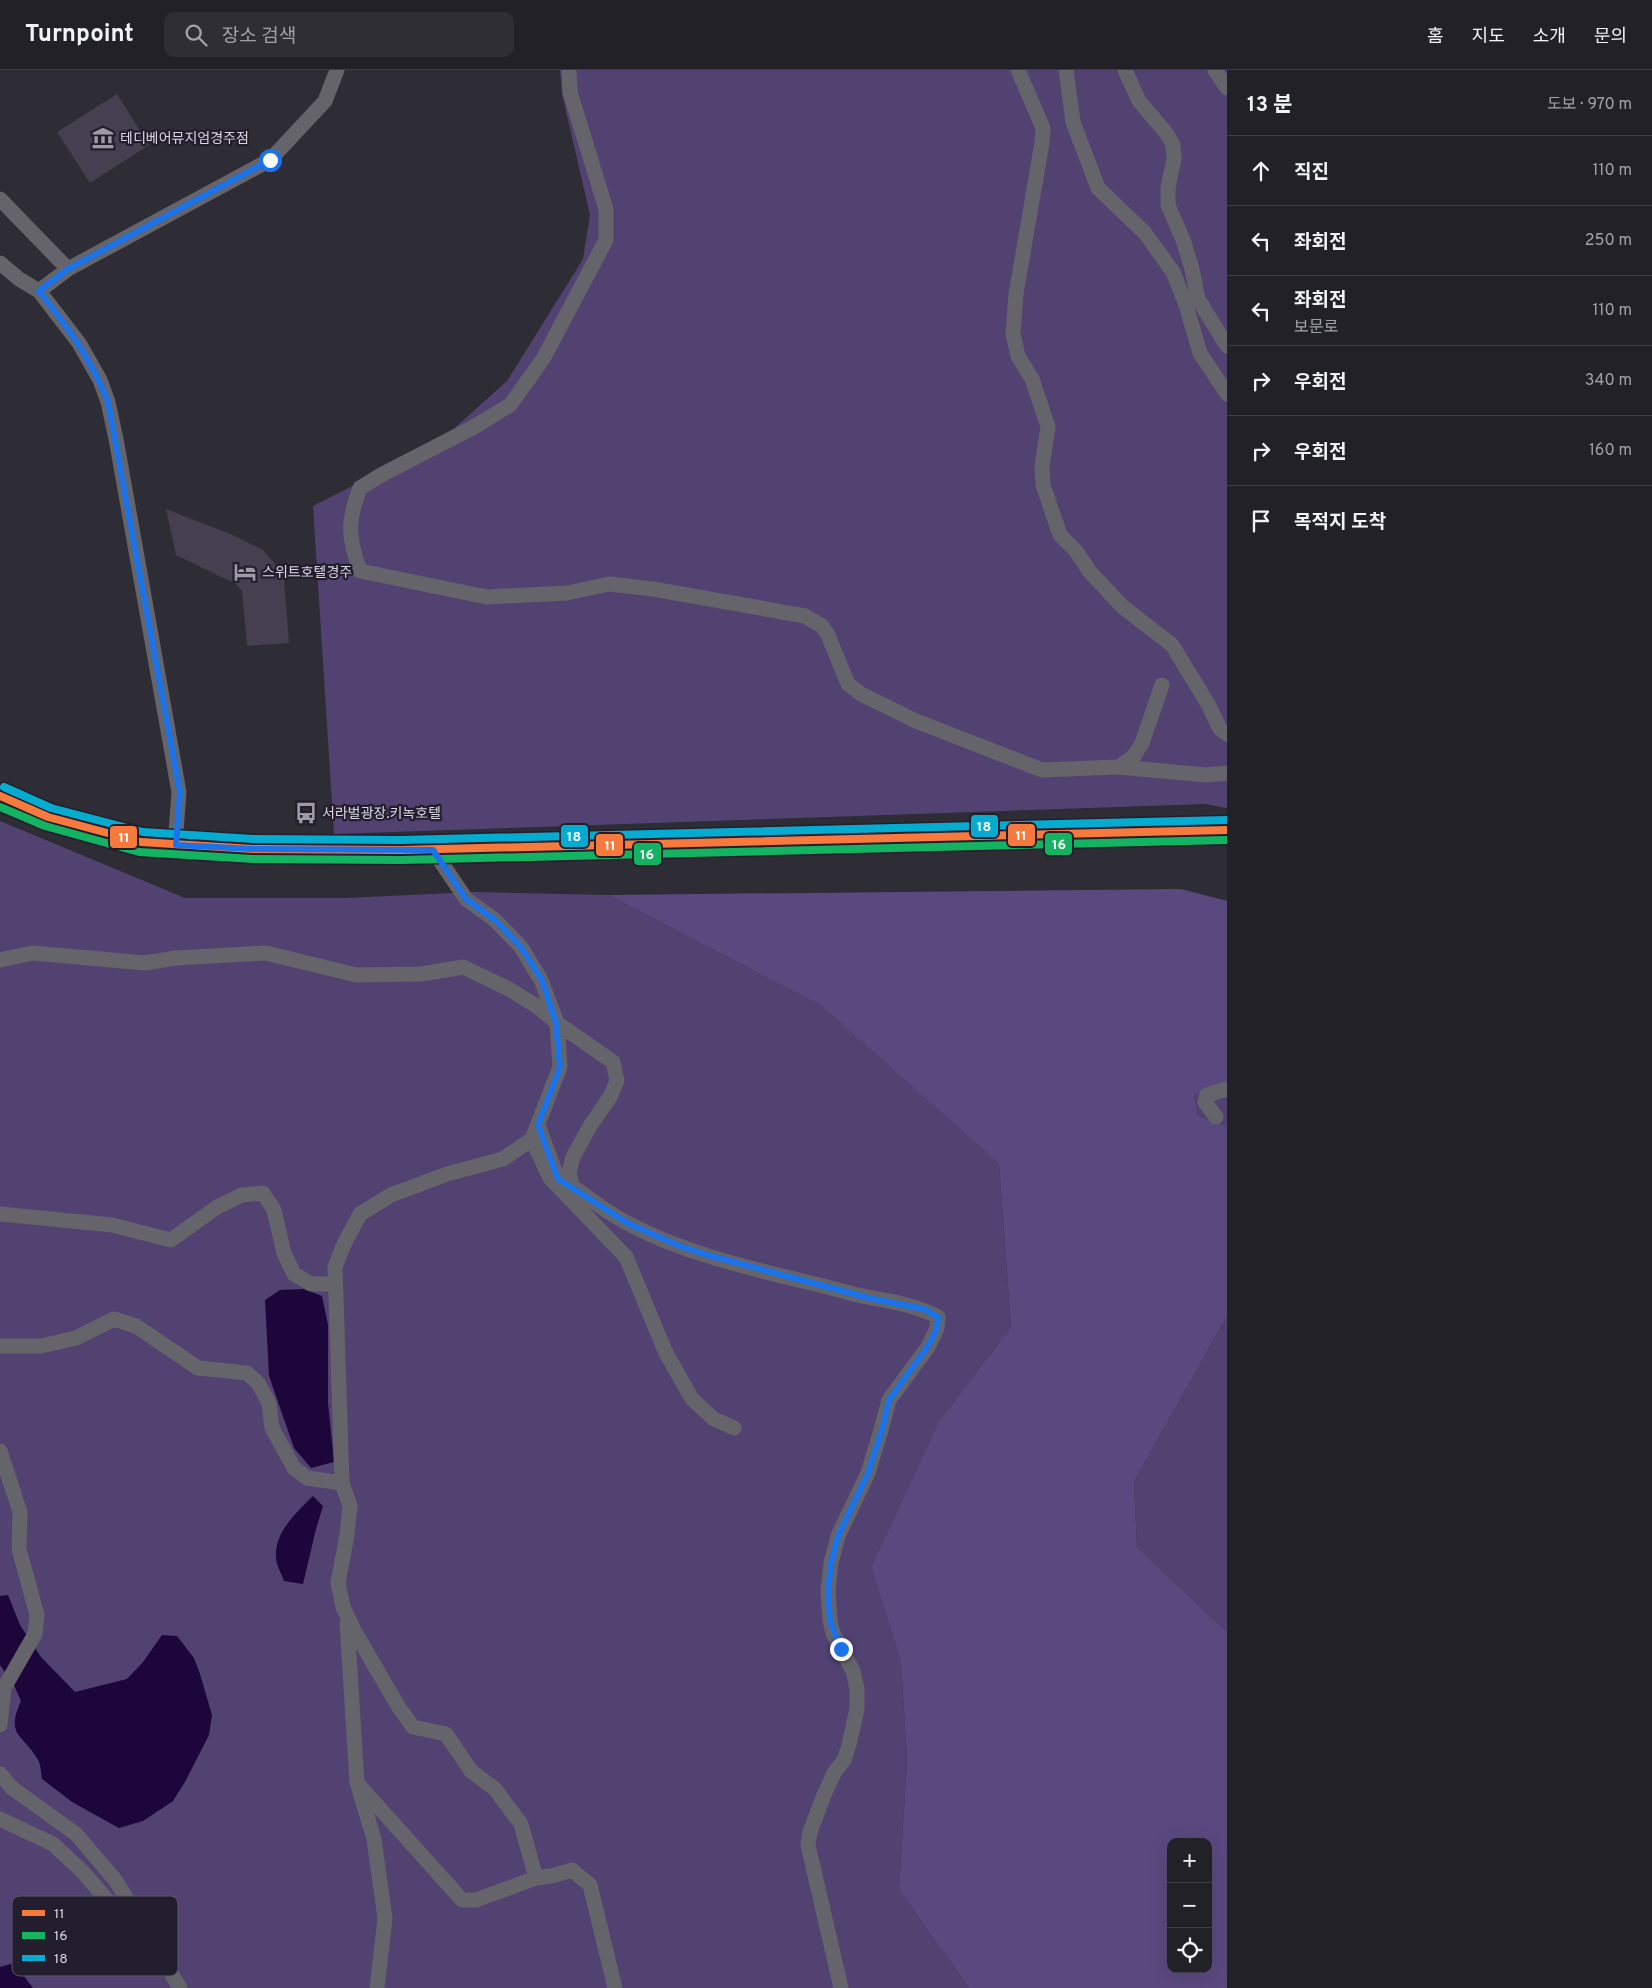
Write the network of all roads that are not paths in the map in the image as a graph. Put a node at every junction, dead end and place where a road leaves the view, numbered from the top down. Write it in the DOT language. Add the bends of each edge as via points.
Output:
graph roads {
  1 [pos="337,70"];
  2 [pos="569,70"];
  3 [pos="1018,70"];
  4 [pos="1066,70"];
  5 [pos="1125,70"];
  6 [pos="1215,70"];
  7 [pos="1227,88"];
  8 [pos="0,199"];
  9 [pos="0,263"];
  10 [pos="68,269"];
  11 [pos="39,291"];
  12 [pos="1227,346"];
  13 [pos="1227,394"];
  14 [pos="1162,685"];
  15 [pos="1227,734"];
  16 [pos="1119,767"];
  17 [pos="1227,773"];
  18 [pos="0,796"];
  19 [pos="1227,830"];
  20 [pos="176,845"];
  21 [pos="433,850"];
  22 [pos="0,960"];
  23 [pos="556,1023"];
  24 [pos="1227,1090"];
  25 [pos="1216,1117"];
  26 [pos="538,1125"];
  27 [pos="532,1139"];
  28 [pos="572,1186"];
  29 [pos="0,1214"];
  30 [pos="335,1284"];
  31 [pos="0,1346"];
  32 [pos="734,1428"];
  33 [pos="0,1451"];
  34 [pos="342,1483"];
  35 [pos="346,1614"];
  36 [pos="0,1725"];
  37 [pos="0,1774"];
  38 [pos="357,1783"];
  39 [pos="0,1819"];
  40 [pos="536,1878"];
  41 [pos="104,1896"];
  42 [pos="125,1896"];
  43 [pos="173,1976"];
  44 [pos="180,1988"];
  45 [pos="377,1988"];
  46 [pos="615,1988"];
  47 [pos="841,1988"];
  1 -- 10 [label="street" via="325,101 270,160"];
  2 -- 16 [label="street" via="570,92 606,209 606,240 543,359 510,405 360,488 350,518 351,545 360,571 488,597 568,593 609,584 805,616 822,626 828,635 848,684 916,722 1042,770"];
  3 -- 15 [label="street" via="1042,128 1042,143 1016,294 1013,334 1018,356 1032,379 1048,427 1042,466 1043,485 1060,535 1123,607 1172,645 1220,729"];
  4 -- 13 [label="street" via="1074,122 1098,188 1145,233 1173,272 1200,353"];
  5 -- 12 [label="street" via="1139,101 1173,146 1168,205 1183,240 1198,299"];
  6 -- 7 [label="street"];
  8 -- 10 [label="street"];
  9 -- 11 [label="street"];
  10 -- 11 [label="street"];
  11 -- 20 [label="street" via="79,343 100,380 108,402 180,792"];
  14 -- 16 [label="street" via="1142,743 1134,756"];
  16 -- 17 [label="street" via="1206,776"];
  18 -- 20 [label="street" via="48,817 142,842"];
  19 -- 21 [label="street"];
  20 -- 21 [label="street" via="253,849"];
  21 -- 23 [label="street" via="466,899 495,920 521,947 542,980"];
  22 -- 23 [label="street" via="33,953 145,963 266,953 356,975 421,974 463,967 509,989"];
  23 -- 26 [label="street" via="560,1067"];
  23 -- 28 [label="street" via="613,1062 617,1082 573,1157 569,1172"];
  24 -- 25 [label="street" via="1207,1095 1205,1102"];
  26 -- 27 [label="street"];
  26 -- 28 [label="street" via="558,1179"];
  27 -- 30 [label="street" via="503,1159 390,1194 360,1214 335,1267"];
  27 -- 32 [label="street" via="550,1178 626,1257 666,1353 692,1399 714,1419"];
  28 -- 47 [label="street" via="629,1224 682,1247 869,1298 924,1309 938,1317 937,1328 928,1346 889,1400 868,1473 838,1536 831,1563 828,1591 830,1621 853,1671 857,1709 844,1760 824,1795 808,1845"];
  29 -- 30 [label="street" via="112,1225 171,1240 217,1207 242,1195 263,1193 274,1210 284,1253 294,1274 311,1284"];
  30 -- 34 [label="street"];
  31 -- 34 [label="street" via="41,1346 76,1338 114,1319 136,1326 198,1368 247,1373 258,1383 269,1403 272,1428 294,1468 307,1478"];
  33 -- 36 [label="street" via="20,1512 19,1549 37,1615 35,1634 4,1688"];
  34 -- 35 [label="street" via="350,1506 338,1583"];
  35 -- 38 [label="street"];
  35 -- 40 [label="street" via="413,1727 446,1734 471,1771 495,1789 521,1824"];
  37 -- 42 [label="street" via="12,1788 76,1834"];
  38 -- 40 [label="street" via="462,1900 476,1900"];
  38 -- 45 [label="street" via="374,1839 385,1918"];
  39 -- 41 [label="street" via="53,1844"];
  40 -- 46 [label="street" via="572,1870 590,1885"];
  43 -- 44 [label="street"];
}
